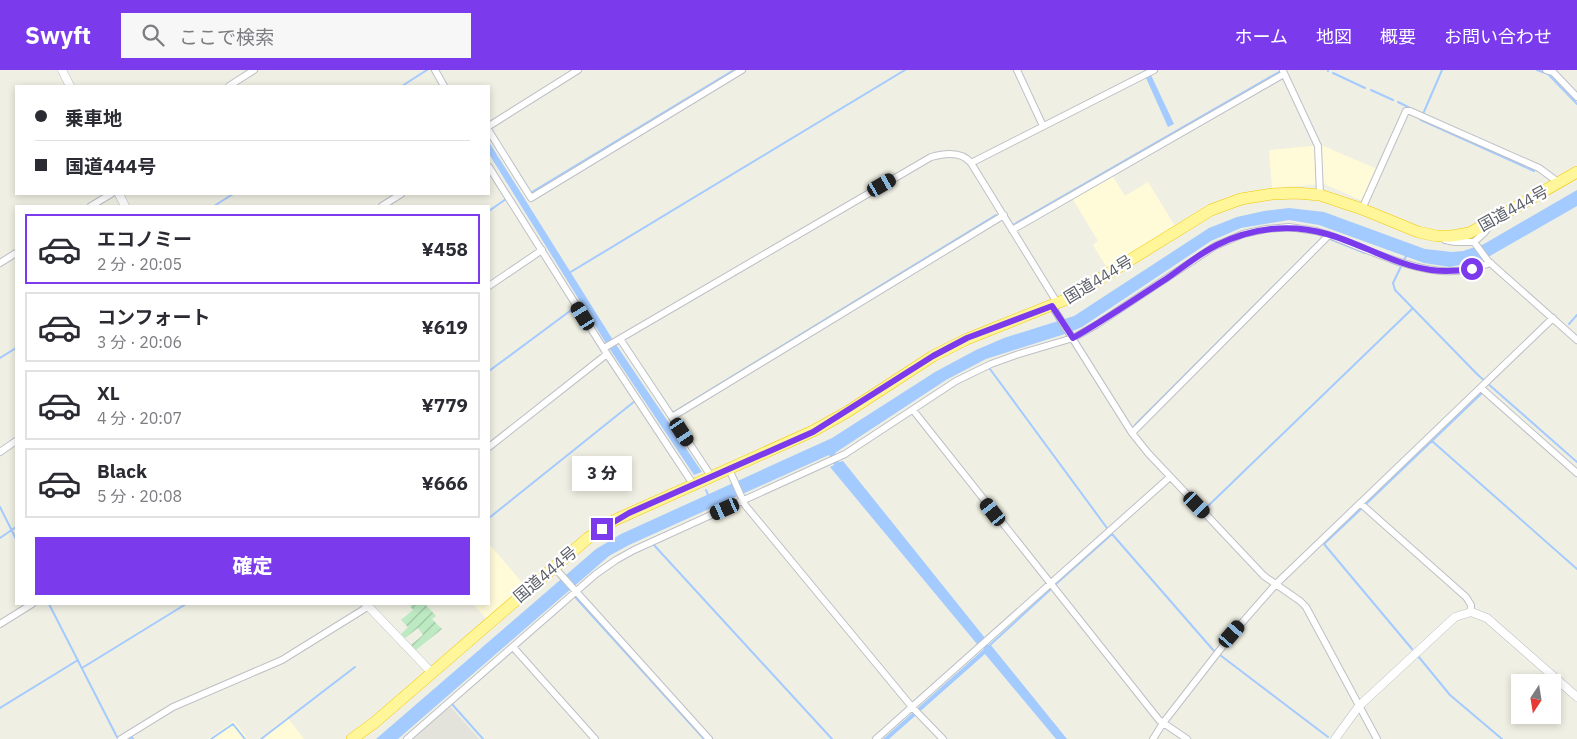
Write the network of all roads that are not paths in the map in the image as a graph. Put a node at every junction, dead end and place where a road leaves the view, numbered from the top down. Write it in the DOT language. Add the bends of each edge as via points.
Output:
graph roads {
  1 [pos="62,70"];
  2 [pos="254,70"];
  3 [pos="435,70"];
  4 [pos="578,70"];
  5 [pos="742,70"];
  6 [pos="1017,70"];
  7 [pos="1546,70"];
  8 [pos="1556,71"];
  9 [pos="1150,72"];
  10 [pos="1283,72"];
  11 [pos="70,85"];
  12 [pos="231,85"];
  13 [pos="443,85"];
  14 [pos="1577,97"];
  15 [pos="490,125"];
  16 [pos="1044,126"];
  17 [pos="490,133"];
  18 [pos="971,163"];
  19 [pos="490,169"];
  20 [pos="1577,172"];
  21 [pos="1558,182"];
  22 [pos="109,195"];
  23 [pos="399,195"];
  24 [pos="1320,195"];
  25 [pos="93,205"];
  26 [pos="384,205"];
  27 [pos="1362,209"];
  28 [pos="1004,216"];
  29 [pos="1490,222"];
  30 [pos="1012,230"];
  31 [pos="1329,235"];
  32 [pos="1437,236"];
  33 [pos="1475,243"];
  34 [pos="542,250"];
  35 [pos="15,254"];
  36 [pos="1490,262"];
  37 [pos="0,263"];
  38 [pos="490,285"];
  39 [pos="1056,308"];
  40 [pos="1553,318"];
  41 [pos="1073,338"];
  42 [pos="618,340"];
  43 [pos="1577,340"];
  44 [pos="606,350"];
  45 [pos="1485,384"];
  46 [pos="913,410"];
  47 [pos="672,417"];
  48 [pos="1132,433"];
  49 [pos="15,443"];
  50 [pos="490,446"];
  51 [pos="0,452"];
  52 [pos="1577,473"];
  53 [pos="731,474"];
  54 [pos="710,477"];
  55 [pos="1170,477"];
  56 [pos="694,483"];
  57 [pos="742,499"];
  58 [pos="1360,503"];
  59 [pos="558,571"];
  60 [pos="1051,584"];
  61 [pos="1276,584"];
  62 [pos="575,591"];
  63 [pos="30,605"];
  64 [pos="368,605"];
  65 [pos="1471,612"];
  66 [pos="0,624"];
  67 [pos="513,647"];
  68 [pos="432,673"];
  69 [pos="1577,697"];
  70 [pos="1359,706"];
  71 [pos="915,710"];
  72 [pos="1163,724"];
  73 [pos="360,737"];
  74 [pos="121,739"];
  75 [pos="407,739"];
  76 [pos="595,739"];
  77 [pos="709,739"];
  78 [pos="876,739"];
  79 [pos="943,739"];
  80 [pos="1153,739"];
  81 [pos="1187,739"];
  82 [pos="1334,739"];
  83 [pos="1377,739"];
  1 -- 11 [label="street"];
  2 -- 12 [label="street"];
  3 -- 13 [label="street"];
  4 -- 15 [label="street"];
  5 -- 17 [label="street" via="530,198"];
  6 -- 16 [label="street"];
  7 -- 8 [label="street"];
  8 -- 14 [label="street"];
  9 -- 16 [label="street"];
  10 -- 24 [label="street" via="1318,146"];
  10 -- 30 [label="street"];
  16 -- 18 [label="street"];
  18 -- 28 [label="street"];
  18 -- 42 [label="street" via="959,154 931,156"];
  19 -- 34 [label="street"];
  20 -- 21 [label="highway, 国道444号"];
  21 -- 27 [label="street" via="1538,168 1406,111"];
  21 -- 29 [label="highway, 国道444号"];
  22 -- 25 [label="street"];
  23 -- 26 [label="street"];
  24 -- 27 [label="highway, 国道444号"];
  24 -- 39 [label="highway, 国道444号" via="1272,194 1241,199 1211,210"];
  27 -- 32 [label="highway, 国道444号" via="1418,232"];
  28 -- 30 [label="street"];
  28 -- 47 [label="street"];
  29 -- 32 [label="highway, 国道444号" via="1468,233"];
  29 -- 33 [label="street"];
  30 -- 39 [label="street"];
  31 -- 36 [label="street" via="1431,270 1452,272"];
  31 -- 41 [label="street" via="1289,227 1243,234 1215,246"];
  31 -- 48 [label="street"];
  32 -- 33 [label="street" via="1447,241"];
  33 -- 36 [label="street"];
  34 -- 38 [label="street"];
  34 -- 44 [label="street"];
  35 -- 37 [label="street"];
  36 -- 40 [label="street"];
  39 -- 41 [label="street"];
  39 -- 53 [label="highway, 国道444号" via="967,338 813,432"];
  40 -- 43 [label="street"];
  40 -- 45 [label="street"];
  41 -- 46 [label="street" via="991,364 956,381"];
  41 -- 48 [label="street"];
  42 -- 44 [label="street"];
  42 -- 47 [label="street"];
  44 -- 50 [label="street"];
  44 -- 56 [label="street"];
  45 -- 52 [label="street"];
  45 -- 58 [label="street"];
  46 -- 57 [label="street" via="834,459"];
  46 -- 60 [label="street"];
  47 -- 54 [label="street"];
  48 -- 55 [label="street"];
  49 -- 51 [label="street"];
  53 -- 54 [label="highway, 国道444号"];
  53 -- 57 [label="street"];
  54 -- 56 [label="highway, 国道444号"];
  55 -- 60 [label="street"];
  55 -- 61 [label="street" via="1264,576"];
  56 -- 59 [label="highway, 国道444号" via="615,520 588,538"];
  57 -- 62 [label="street" via="622,557"];
  57 -- 71 [label="street"];
  58 -- 61 [label="street"];
  58 -- 65 [label="street" via="1466,597"];
  59 -- 62 [label="street"];
  59 -- 68 [label="highway, 国道444号"];
  60 -- 71 [label="street"];
  60 -- 72 [label="street"];
  61 -- 70 [label="street" via="1306,607"];
  61 -- 72 [label="street" via="1232,634"];
  62 -- 67 [label="street"];
  62 -- 77 [label="street"];
  63 -- 66 [label="street"];
  64 -- 68 [label="street"];
  64 -- 74 [label="street" via="282,660 173,707"];
  65 -- 69 [label="street" via="1487,618"];
  65 -- 70 [label="street" via="1455,617"];
  67 -- 75 [label="street"];
  67 -- 76 [label="street"];
  68 -- 73 [label="highway, 国道444号"];
  70 -- 82 [label="street"];
  70 -- 83 [label="street"];
  71 -- 78 [label="street"];
  71 -- 79 [label="street"];
  72 -- 80 [label="street"];
  72 -- 81 [label="street"];
}
